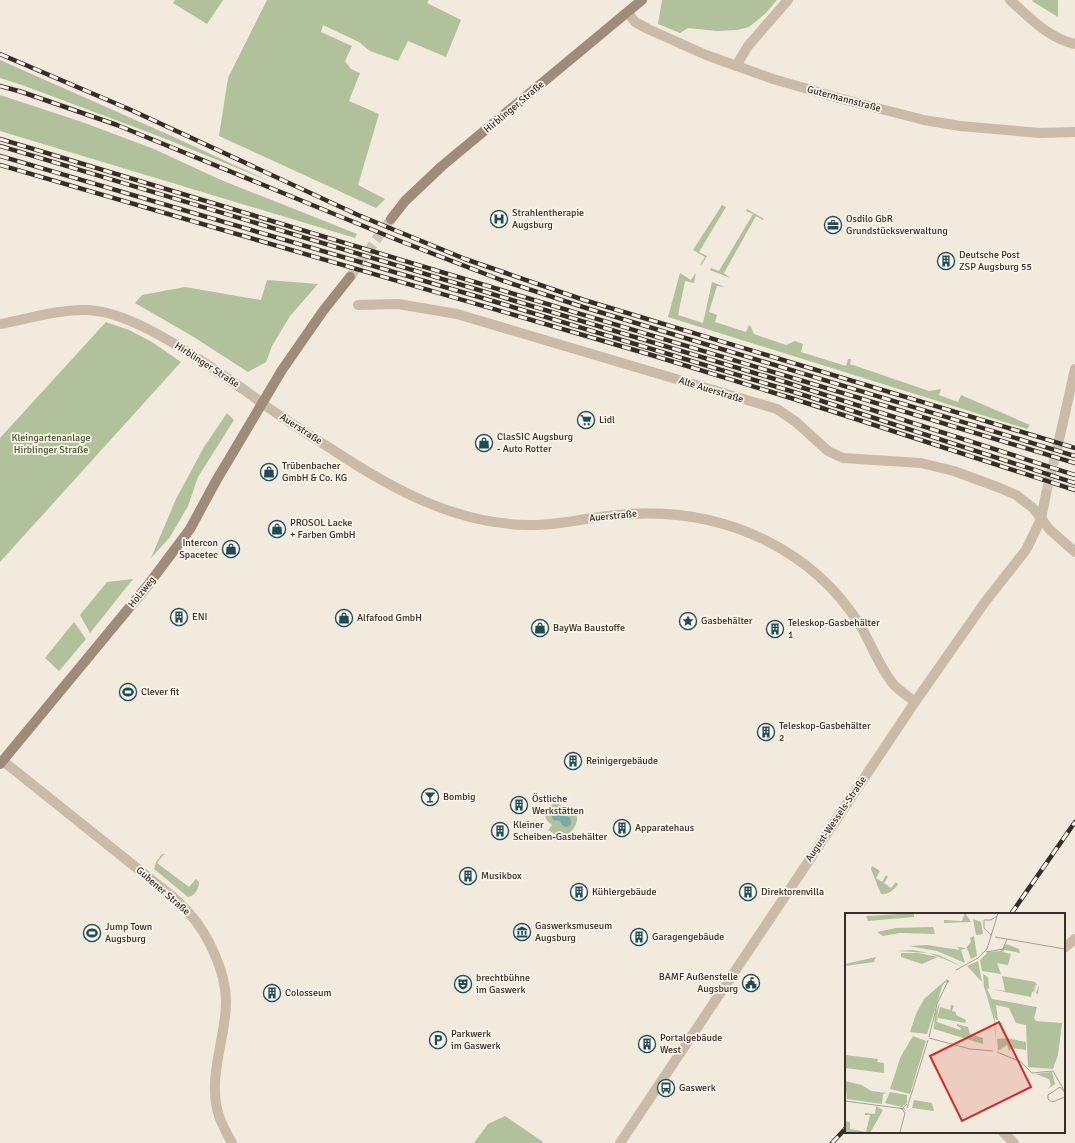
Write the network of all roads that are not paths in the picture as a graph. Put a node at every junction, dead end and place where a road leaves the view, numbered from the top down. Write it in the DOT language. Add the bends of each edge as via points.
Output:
graph roads {
  1 [pos="642,0"];
  2 [pos="788,0"];
  3 [pos="1010,0"];
  4 [pos="628,13"];
  5 [pos="1075,44"];
  6 [pos="736,66"];
  7 [pos="1075,132"];
  8 [pos="391,219"];
  9 [pos="350,277"];
  10 [pos="358,305"];
  11 [pos="0,324"];
  12 [pos="1075,369"];
  13 [pos="263,404"];
  14 [pos="1059,440"];
  15 [pos="1046,494"];
  16 [pos="1041,520"];
  17 [pos="1075,552"];
  18 [pos="915,702"];
  19 [pos="1,763"];
  20 [pos="1075,939"];
  21 [pos="1065,947"];
  22 [pos="1004,1133"];
  23 [pos="232,1143"];
  24 [pos="620,1143"];
  25 [pos="1014,1143"];
  1 -- 4 [label="main road, Hirblinger Straße"];
  2 -- 6 [label="street" via="748,46"];
  3 -- 5 [label="street" via="1038,26"];
  4 -- 6 [label="street, Gutermannstraße" via="635,22 648,29"];
  4 -- 8 [label="main road, Hirblinger Straße" via="442,166 405,201"];
  6 -- 7 [label="street, Gutermannstraße" via="773,79 924,120 1040,133"];
  9 -- 13 [label="main road" via="282,370"];
  10 -- 16 [label="street, Alte Auerstraße" via="398,304 457,314 777,409 835,455 844,458 921,463 954,471 1016,495 1033,508"];
  11 -- 13 [label="street, Hirblinger Straße" via="66,311 88,310 106,313 158,334 242,387"];
  12 -- 14 [label="street"];
  13 -- 18 [label="street, Auerstraße" via="390,484 438,507 483,520 540,525 629,514 669,514 704,519 751,533 782,549 827,583 860,625 881,666 895,686"];
  13 -- 19 [label="main road, Holzweg" via="190,529"];
  15 -- 16 [label="street, August-Wessels-Straße"];
  16 -- 17 [label="street, Alte Auerstraße"];
  16 -- 18 [label="street, August-Wessels-Straße" via="1026,550 985,602"];
  18 -- 24 [label="street, August-Wessels-Straße"];
  19 -- 23 [label="street, Gubener Straße" via="173,897 189,913 209,941 224,979 226,1002 214,1092 218,1115"];
  20 -- 21 [label="street"];
  22 -- 25 [label="street"];
}
